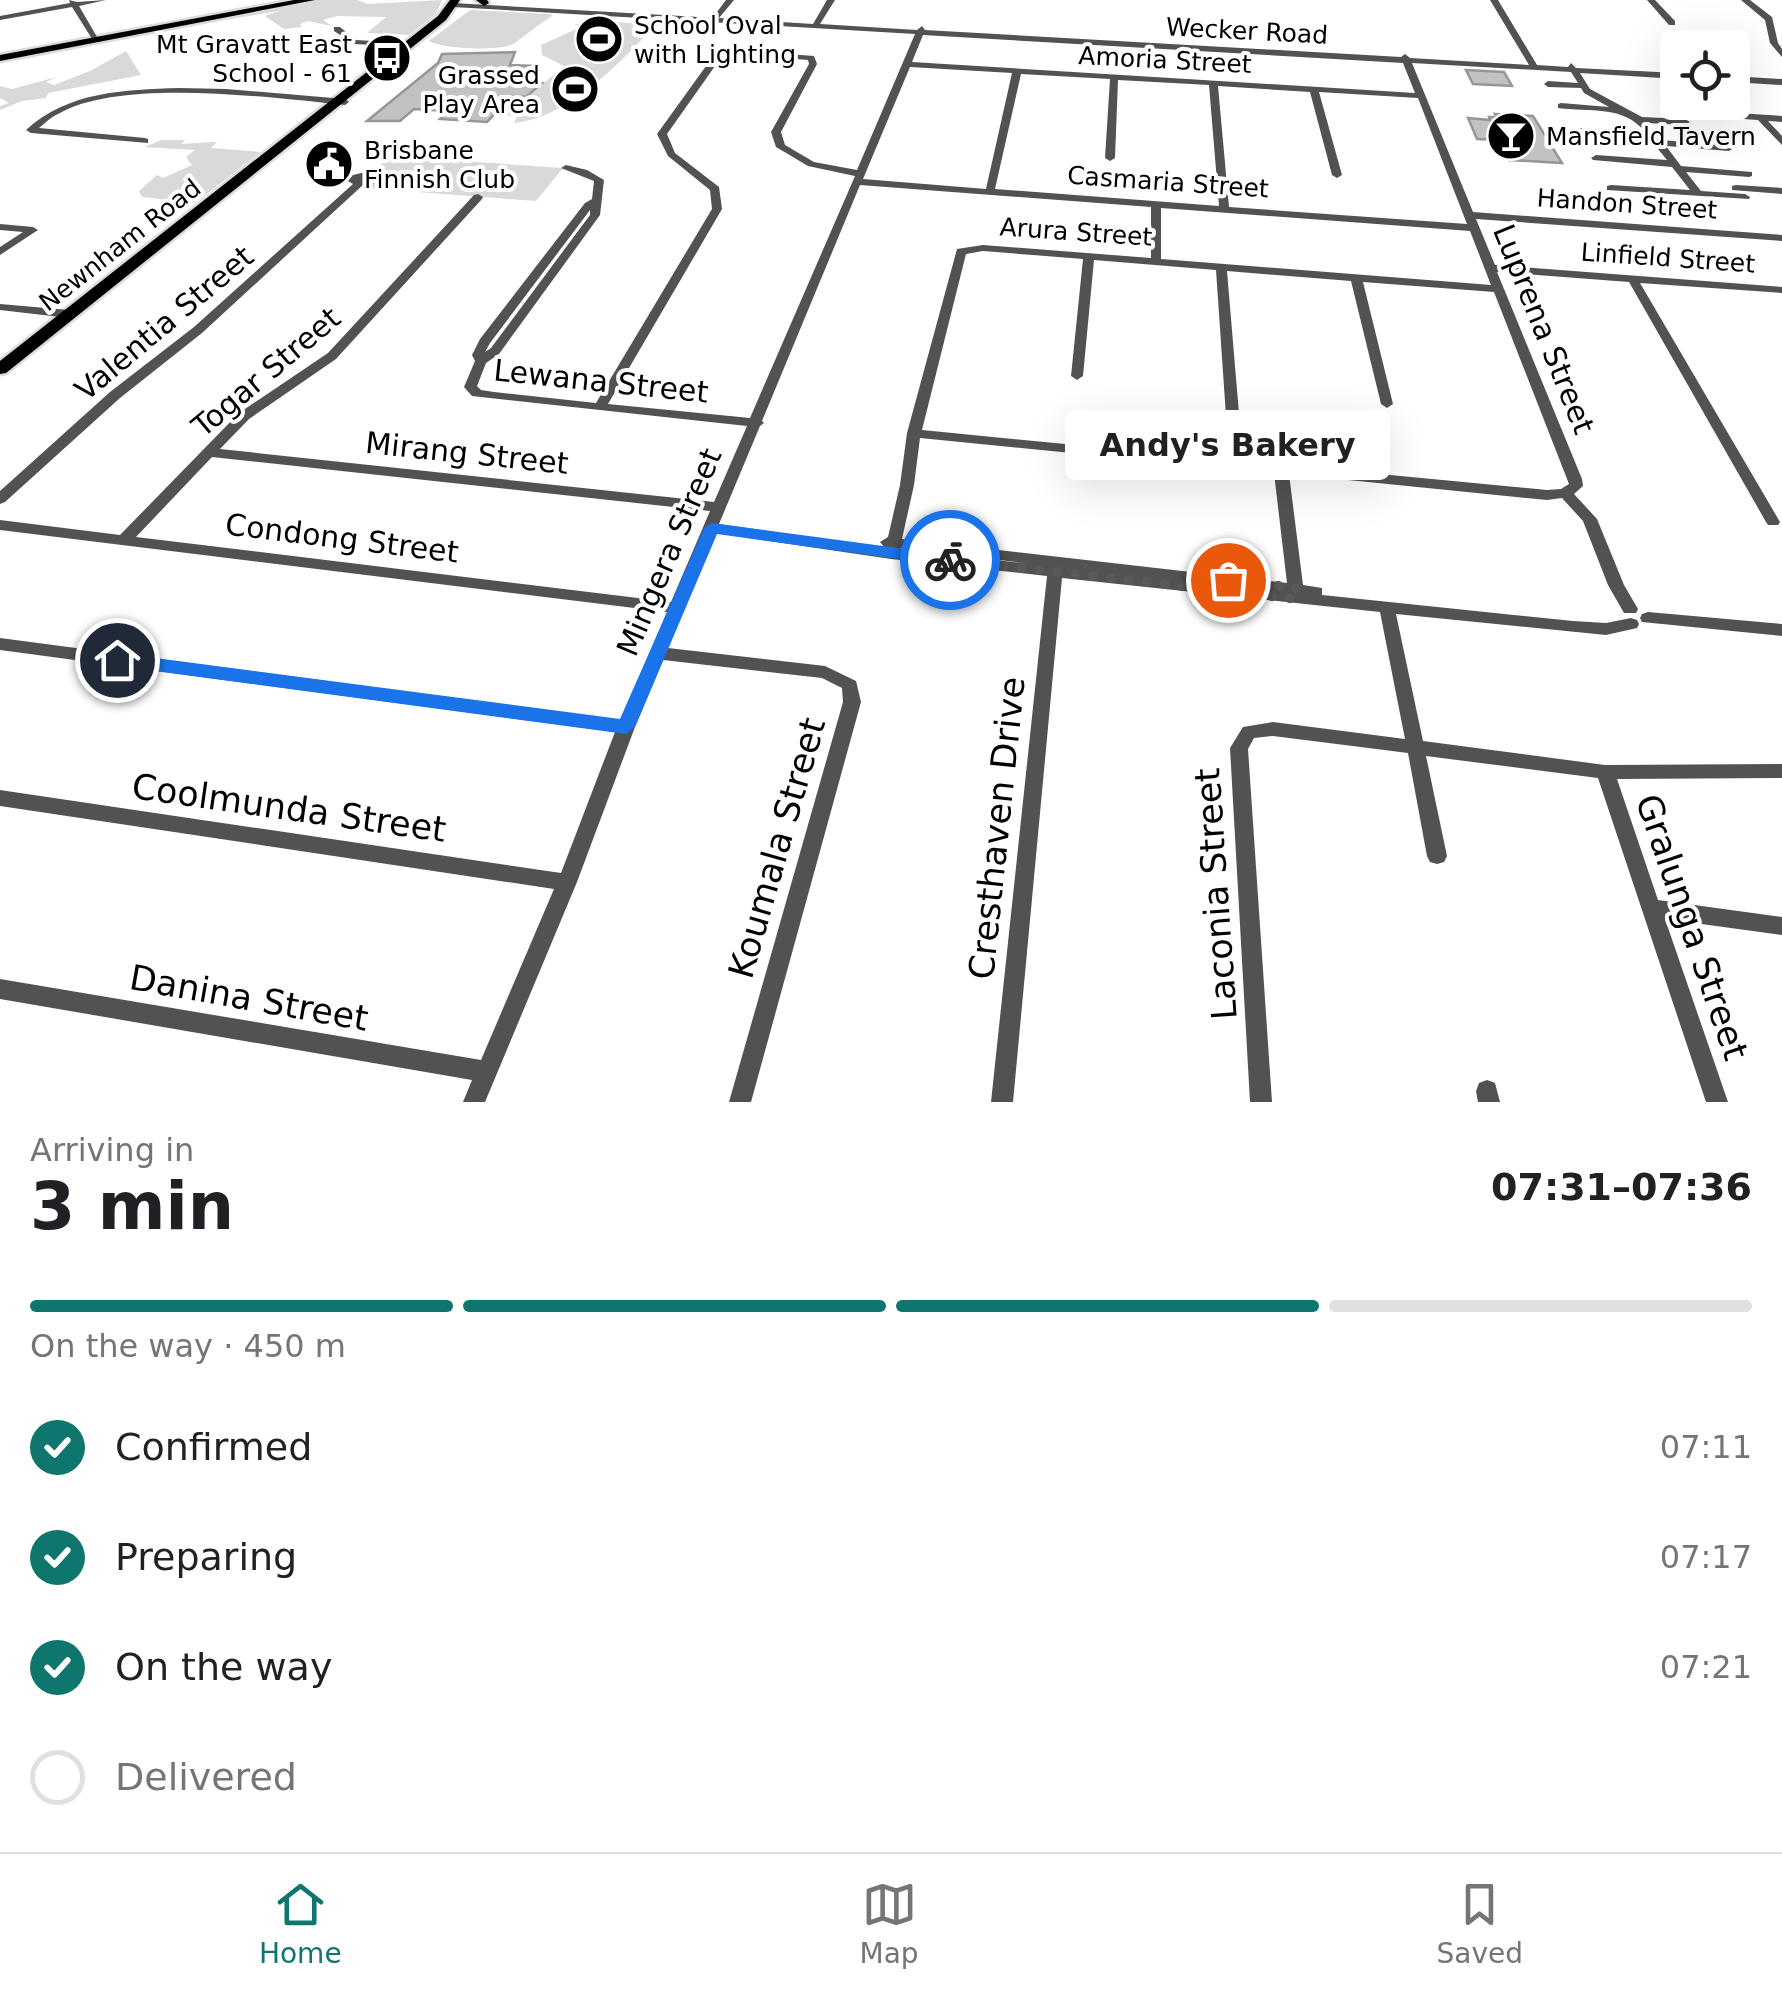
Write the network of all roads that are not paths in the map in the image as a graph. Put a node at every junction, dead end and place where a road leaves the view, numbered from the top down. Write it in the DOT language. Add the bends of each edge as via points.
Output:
graph roads {
  1 [pos="102,0"];
  2 [pos="288,0"];
  3 [pos="310,0"];
  4 [pos="730,0"];
  5 [pos="831,0"];
  6 [pos="1494,0"];
  7 [pos="1651,0"];
  8 [pos="1745,0"];
  9 [pos="73,2"];
  10 [pos="482,2"];
  11 [pos="460,3"];
  12 [pos="718,16"];
  13 [pos="0,18"];
  14 [pos="816,23"];
  15 [pos="1672,23"];
  16 [pos="337,29"];
  17 [pos="922,30"];
  18 [pos="96,38"];
  19 [pos="407,46"];
  20 [pos="1782,55"];
  21 [pos="0,56"];
  22 [pos="1406,58"];
  23 [pos="906,64"];
  24 [pos="1533,66"];
  25 [pos="1572,68"];
  26 [pos="1017,72"];
  27 [pos="1660,73"];
  28 [pos="1114,77"];
  29 [pos="1750,78"];
  30 [pos="1782,80"];
  31 [pos="1213,83"];
  32 [pos="1548,84"];
  33 [pos="1583,86"];
  34 [pos="1314,89"];
  35 [pos="1422,96"];
  36 [pos="340,102"];
  37 [pos="1561,106"];
  38 [pos="1625,110"];
  39 [pos="1750,117"];
  40 [pos="1760,117"];
  41 [pos="1782,118"];
  42 [pos="1640,120"];
  43 [pos="1660,120"];
  44 [pos="1577,131"];
  45 [pos="1654,139"];
  46 [pos="146,141"];
  47 [pos="1782,142"];
  48 [pos="1728,148"];
  49 [pos="1110,158"];
  50 [pos="1596,158"];
  51 [pos="1678,166"];
  52 [pos="566,168"];
  53 [pos="1749,174"];
  54 [pos="1337,175"];
  55 [pos="860,178"];
  56 [pos="359,184"];
  57 [pos="1612,188"];
  58 [pos="1729,188"];
  59 [pos="990,191"];
  60 [pos="1782,191"];
  61 [pos="1748,193"];
  62 [pos="1698,194"];
  63 [pos="478,197"];
  64 [pos="1156,204"];
  65 [pos="1224,209"];
  66 [pos="1471,222"];
  67 [pos="0,227"];
  68 [pos="1782,238"];
  69 [pos="0,252"];
  70 [pos="1089,256"];
  71 [pos="1156,261"];
  72 [pos="1221,266"];
  73 [pos="1490,268"];
  74 [pos="1356,277"];
  75 [pos="1632,278"];
  76 [pos="1498,289"];
  77 [pos="1779,293"];
  78 [pos="0,307"];
  79 [pos="70,314"];
  80 [pos="0,368"];
  81 [pos="1077,376"];
  82 [pos="1387,404"];
  83 [pos="600,406"];
  84 [pos="757,423"];
  85 [pos="914,433"];
  86 [pos="208,452"];
  87 [pos="1236,464"];
  88 [pos="1281,468"];
  89 [pos="1566,494"];
  90 [pos="0,499"];
  91 [pos="720,508"];
  92 [pos="1773,522"];
  93 [pos="0,525"];
  94 [pos="712,528"];
  95 [pos="124,539"];
  96 [pos="892,548"];
  97 [pos="1056,566"];
  98 [pos="1296,594"];
  99 [pos="1387,606"];
  100 [pos="678,608"];
  101 [pos="1636,617"];
  102 [pos="1782,630"];
  103 [pos="0,644"];
  104 [pos="658,653"];
  105 [pos="626,727"];
  106 [pos="1415,748"];
  107 [pos="1782,771"];
  108 [pos="1605,772"];
  109 [pos="0,798"];
  110 [pos="1436,856"];
  111 [pos="568,882"];
  112 [pos="1651,908"];
  113 [pos="1782,926"];
  114 [pos="0,989"];
  115 [pos="488,1072"];
  116 [pos="474,1102"];
  117 [pos="740,1102"];
  118 [pos="1002,1102"];
  119 [pos="1261,1102"];
  120 [pos="1717,1102"];
  1 -- 9 [label="street"];
  2 -- 18 [label="main road"];
  3 -- 18 [label="main road"];
  4 -- 12 [label="street"];
  5 -- 14 [label="street"];
  6 -- 24 [label="street"];
  7 -- 15 [label="street"];
  8 -- 20 [label="street" via="1769,19"];
  9 -- 13 [label="street"];
  9 -- 18 [label="street"];
  10 -- 11 [label="street, Wecker Road"];
  10 -- 12 [label="street, Wecker Road"];
  11 -- 14 [label="street, Wecker Road"];
  11 -- 19 [label="main road, Newnham Road"];
  11 -- 36 [label="main road, Newnham Road"];
  12 -- 14 [label="street, Wecker Road"];
  14 -- 17 [label="street, Wecker Road"];
  16 -- 19 [label="street" via="354,42"];
  17 -- 22 [label="street, Wecker Road"];
  17 -- 23 [label="street, Mingera Street"];
  18 -- 21 [label="main road"];
  19 -- 36 [label="main road, Newnham Road"];
  22 -- 24 [label="street, Wecker Road"];
  22 -- 35 [label="street, Luprena Street"];
  23 -- 26 [label="street, Amoria Street"];
  23 -- 55 [label="street, Mingera Street"];
  24 -- 25 [label="street, Wecker Road"];
  25 -- 27 [label="street, Wecker Road"];
  25 -- 33 [label="street"];
  26 -- 28 [label="street, Amoria Street"];
  26 -- 59 [label="street"];
  28 -- 31 [label="street, Amoria Street"];
  28 -- 49 [label="street"];
  29 -- 30 [label="street"];
  31 -- 34 [label="street, Amoria Street"];
  31 -- 65 [label="street"];
  32 -- 33 [label="street"];
  33 -- 38 [label="street"];
  34 -- 35 [label="street, Amoria Street"];
  34 -- 54 [label="street"];
  35 -- 66 [label="street, Luprena Street"];
  36 -- 46 [label="street" via="155,89 78,102 31,130"];
  36 -- 79 [label="main road, Newnham Road"];
  37 -- 38 [label="street"];
  38 -- 42 [label="street"];
  39 -- 40 [label="street"];
  40 -- 41 [label="street"];
  40 -- 47 [label="street"];
  42 -- 43 [label="street"];
  42 -- 45 [label="street"];
  44 -- 45 [label="street"];
  45 -- 48 [label="street"];
  45 -- 51 [label="street"];
  50 -- 51 [label="street"];
  51 -- 53 [label="street"];
  51 -- 62 [label="street"];
  52 -- 83 [label="street, Lewana Street" via="599,180 595,215 470,387"];
  55 -- 59 [label="street, Casmaria Street"];
  55 -- 83 [label="street, Casmaria Street" via="810,164 780,146 776,132 813,64 810,58 717,56 662,134 672,154 715,189 717,210"];
  55 -- 84 [label="street, Mingera Street"];
  56 -- 90 [label="street, Valentia Street"];
  57 -- 62 [label="street"];
  58 -- 61 [label="street"];
  59 -- 64 [label="street, Casmaria Street"];
  60 -- 61 [label="street"];
  61 -- 62 [label="street"];
  63 -- 86 [label="street, Togar Street" via="332,356 259,403"];
  64 -- 65 [label="street, Casmaria Street"];
  64 -- 71 [label="street"];
  65 -- 66 [label="street, Casmaria Street"];
  66 -- 68 [label="street, Handon Street"];
  66 -- 73 [label="street, Luprena Street"];
  67 -- 69 [label="street" via="33,230"];
  70 -- 71 [label="street, Arura Street"];
  70 -- 81 [label="street"];
  70 -- 85 [label="street, Arura Street" via="961,251"];
  71 -- 72 [label="street, Arura Street"];
  72 -- 74 [label="street, Arura Street"];
  72 -- 87 [label="street"];
  73 -- 75 [label="street, Linfield Street"];
  73 -- 76 [label="street, Luprena Street"];
  74 -- 76 [label="street, Arura Street"];
  74 -- 82 [label="street"];
  75 -- 77 [label="street, Linfield Street"];
  75 -- 92 [label="street"];
  76 -- 89 [label="street, Luprena Street" via="1575,479"];
  78 -- 79 [label="street"];
  79 -- 80 [label="main road, Newnham Road"];
  83 -- 84 [label="street, Lewana Street"];
  84 -- 91 [label="street, Mingera Street"];
  85 -- 87 [label="street"];
  85 -- 96 [label="street, Arura Street"];
  86 -- 91 [label="street, Mirang Street"];
  86 -- 95 [label="street, Togar Street"];
  87 -- 88 [label="street"];
  88 -- 89 [label="street"];
  88 -- 98 [label="street"];
  89 -- 101 [label="street" via="1590,519"];
  91 -- 94 [label="street, Mingera Street"];
  93 -- 95 [label="street, Condong Street"];
  94 -- 96 [label="street"];
  94 -- 100 [label="street, Mingera Street"];
  95 -- 100 [label="street, Condong Street"];
  96 -- 97 [label="street"];
  97 -- 98 [label="street"];
  97 -- 118 [label="street, Cresthaven Drive"];
  98 -- 99 [label="street"];
  99 -- 101 [label="street" via="1606,630"];
  99 -- 106 [label="street"];
  100 -- 104 [label="street, Mingera Street"];
  101 -- 102 [label="street"];
  103 -- 105 [label="street"];
  104 -- 105 [label="street, Mingera Street"];
  104 -- 117 [label="street, Koumala Street" via="825,672 850,685 852,702"];
  105 -- 111 [label="street, Mingera Street"];
  106 -- 108 [label="street"];
  106 -- 110 [label="street"];
  106 -- 119 [label="street, Laconia Street" via="1273,729 1249,732 1239,748"];
  107 -- 108 [label="street"];
  108 -- 112 [label="street, Gralunga Street"];
  109 -- 111 [label="street, Coolmunda Street"];
  111 -- 115 [label="street, Mingera Street"];
  112 -- 113 [label="street"];
  112 -- 120 [label="street, Gralunga Street"];
  114 -- 115 [label="street, Danina Street"];
  115 -- 116 [label="street, Mingera Street"];
}
